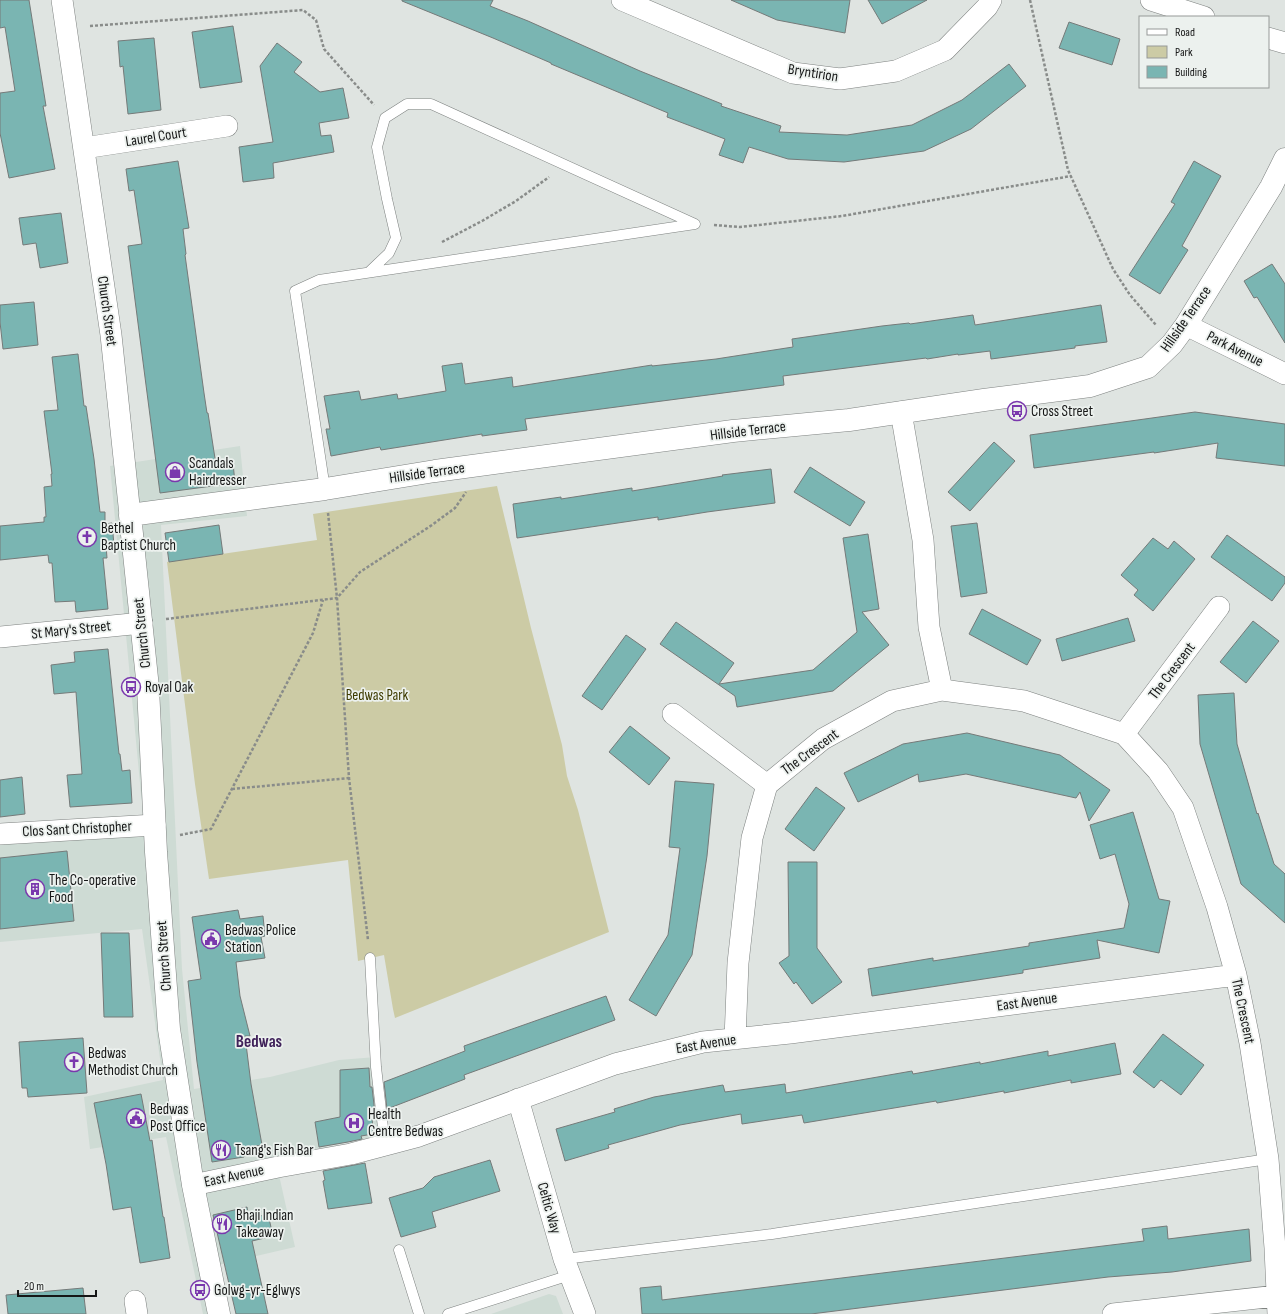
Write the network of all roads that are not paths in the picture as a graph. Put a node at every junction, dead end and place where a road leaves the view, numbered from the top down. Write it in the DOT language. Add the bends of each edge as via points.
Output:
graph roads {
  1 [pos="62,0"];
  2 [pos="622,0"];
  3 [pos="991,0"];
  4 [pos="1151,0"];
  5 [pos="1201,16"];
  6 [pos="1269,38"];
  7 [pos="1285,43"];
  8 [pos="227,126"];
  9 [pos="84,148"];
  10 [pos="1285,159"];
  11 [pos="369,272"];
  12 [pos="1186,325"];
  13 [pos="1285,374"];
  14 [pos="901,412"];
  15 [pos="325,489"];
  16 [pos="130,515"];
  17 [pos="1219,607"];
  18 [pos="142,622"];
  19 [pos="0,637"];
  20 [pos="942,690"];
  21 [pos="672,714"];
  22 [pos="1124,734"];
  23 [pos="767,785"];
  24 [pos="155,832"];
  25 [pos="0,834"];
  26 [pos="370,958"];
  27 [pos="1236,975"];
  28 [pos="735,1039"];
  29 [pos="518,1099"];
  30 [pos="384,1145"];
  31 [pos="1268,1160"];
  32 [pos="193,1185"];
  33 [pos="399,1250"];
  34 [pos="567,1267"];
  35 [pos="1277,1305"];
  36 [pos="219,1314"];
  37 [pos="419,1314"];
  38 [pos="448,1314"];
  39 [pos="585,1314"];
  40 [pos="1113,1314"];
  1 -- 9 [label="street, Church Street"];
  2 -- 3 [label="street, Bryntirion" via="793,73 840,79 896,70 945,50"];
  4 -- 5 [label="street"];
  6 -- 7 [label="street"];
  8 -- 9 [label="street, Laurel Court"];
  9 -- 16 [label="street, Church Street" via="111,335"];
  10 -- 12 [label="street, Hillside Terrace" via="1271,187"];
  11 -- 11 [label="lane" via="389,253 396,238 377,147 385,118 406,104 431,104 695,224"];
  11 -- 15 [label="lane" via="319,280 295,291"];
  12 -- 13 [label="street, Park Avenue"];
  12 -- 14 [label="street, Hillside Terrace" via="1172,344 1148,367 1090,386"];
  14 -- 15 [label="street, Hillside Terrace" via="849,420 734,431"];
  14 -- 20 [label="street" via="923,540 929,627"];
  15 -- 16 [label="street, Hillside Terrace"];
  16 -- 18 [label="street, Church Street"];
  17 -- 22 [label="street, The Crescent"];
  18 -- 19 [label="street, St Mary's Street"];
  18 -- 24 [label="street, Church Street"];
  20 -- 22 [label="street, The Crescent" via="1024,700"];
  20 -- 23 [label="street, The Crescent" via="892,701 823,739"];
  21 -- 23 [label="street"];
  22 -- 27 [label="street, The Crescent" via="1158,771 1182,808 1217,907"];
  23 -- 28 [label="street, The Crescent" via="752,838 738,963"];
  24 -- 25 [label="street, Clos Sant Christopher"];
  24 -- 32 [label="street, Church Street" via="169,1029"];
  26 -- 30 [label="lane" via="376,1067"];
  27 -- 28 [label="street, East Avenue"];
  27 -- 31 [label="street, The Crescent" via="1250,1043"];
  28 -- 29 [label="street, East Avenue" via="703,1042 615,1064"];
  29 -- 30 [label="street, East Avenue" via="419,1136"];
  29 -- 34 [label="street, Celtic Way"];
  30 -- 32 [label="street, East Avenue" via="351,1154"];
  31 -- 34 [label="lane"];
  31 -- 35 [label="street, The Crescent"];
  32 -- 36 [label="street, Church Street"];
  33 -- 37 [label="lane"];
  34 -- 38 [label="lane"];
  34 -- 39 [label="street, Celtic Way"];
  35 -- 40 [label="street"];
}
